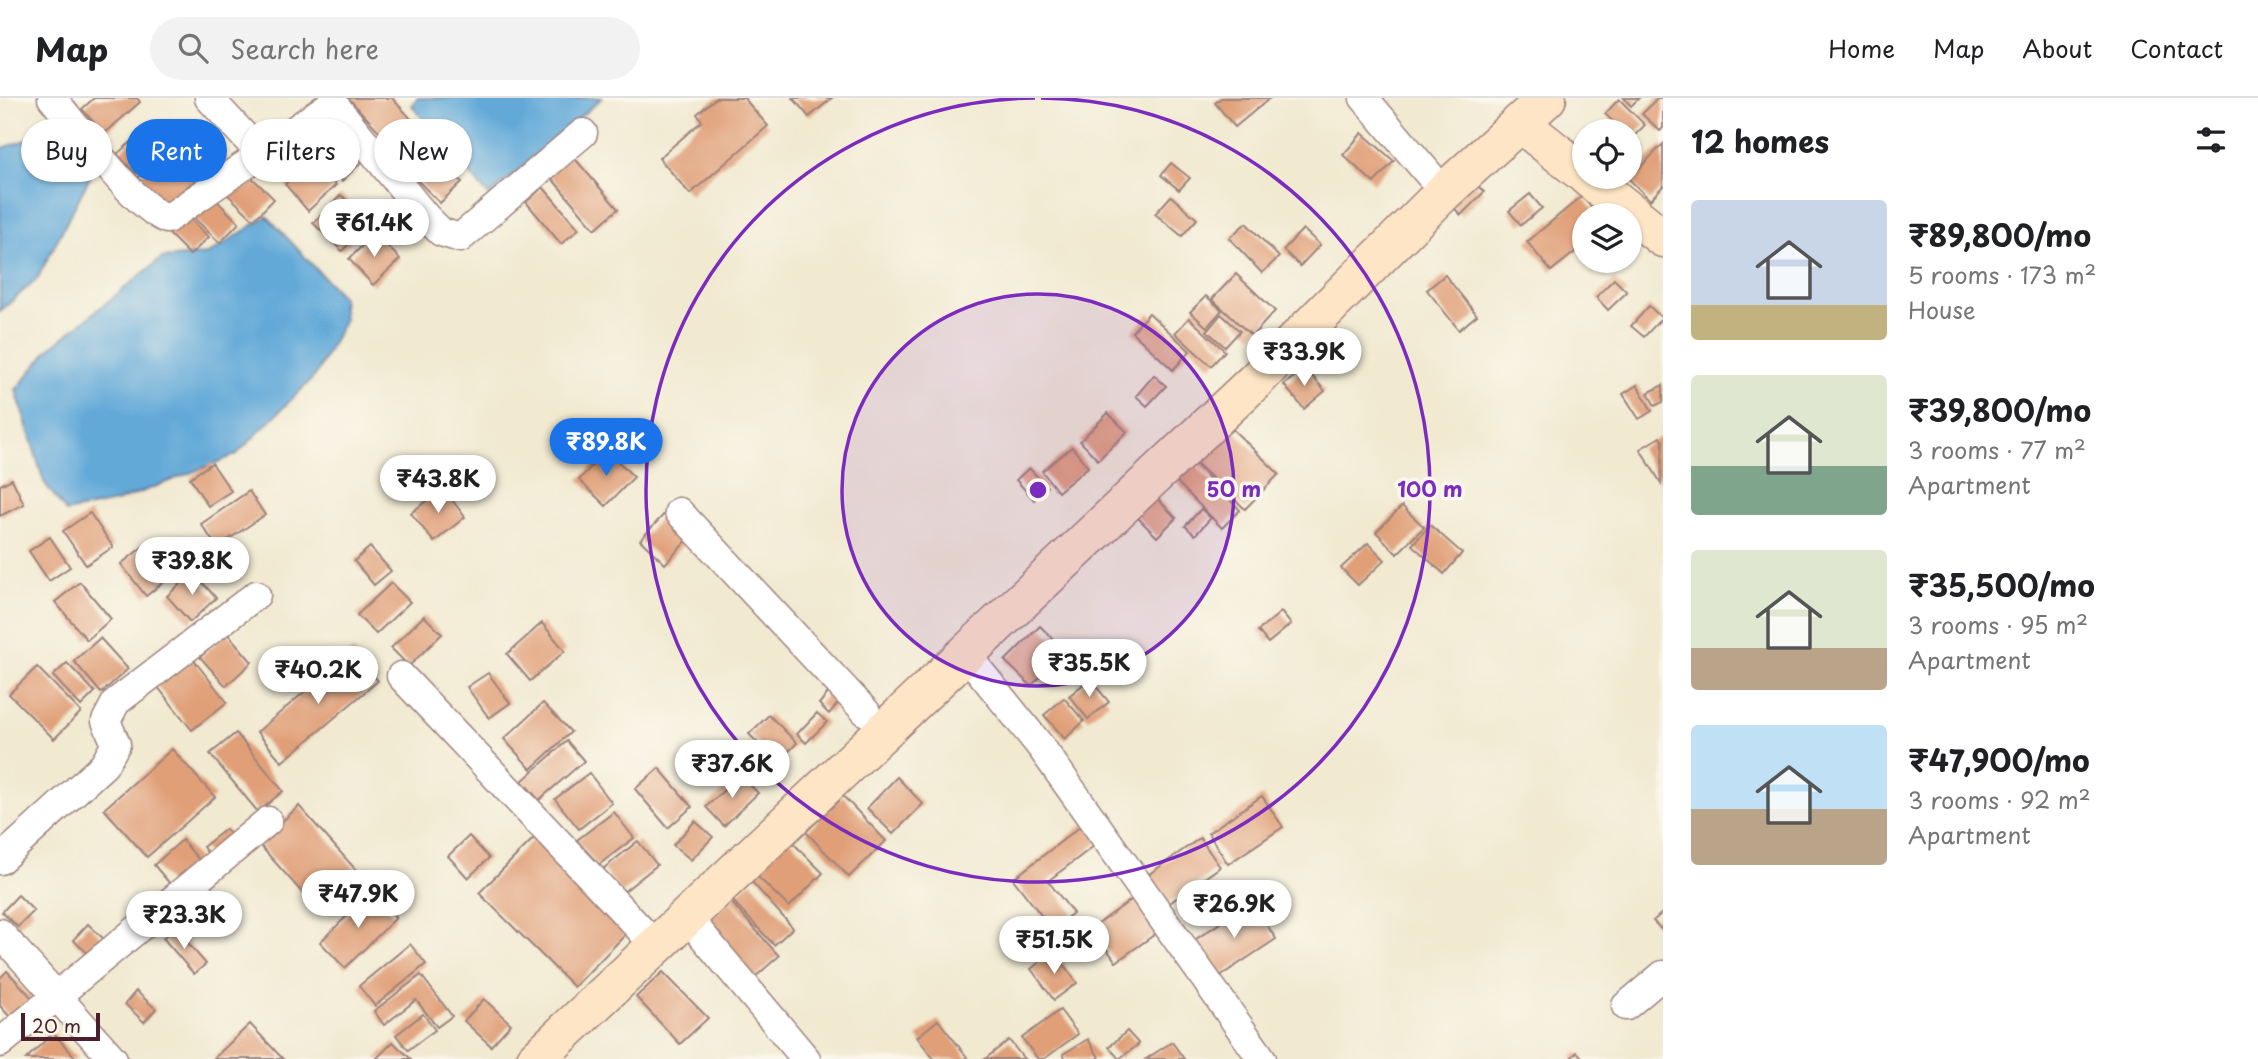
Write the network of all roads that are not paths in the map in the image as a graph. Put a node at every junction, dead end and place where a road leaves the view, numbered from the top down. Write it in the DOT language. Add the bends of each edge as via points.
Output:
graph roads {
  1 [pos="52,98"];
  2 [pos="209,98"];
  3 [pos="1364,98"];
  4 [pos="334,100"];
  5 [pos="1534,111"];
  6 [pos="308,119"];
  7 [pos="241,132"];
  8 [pos="583,133"];
  9 [pos="1572,159"];
  10 [pos="241,168"];
  11 [pos="1601,189"];
  12 [pos="1444,192"];
  13 [pos="1663,238"];
  14 [pos="679,512"];
  15 [pos="256,595"];
  16 [pos="965,653"];
  17 [pos="401,676"];
  18 [pos="866,712"];
  19 [pos="268,821"];
  20 [pos="0,860"];
  21 [pos="687,916"];
  22 [pos="0,933"];
  23 [pos="656,946"];
  24 [pos="1663,975"];
  25 [pos="58,997"];
  26 [pos="1626,1006"];
  27 [pos="0,1043"];
  28 [pos="113,1059"];
  29 [pos="536,1059"];
  30 [pos="806,1059"];
  31 [pos="1262,1059"];
  1 -- 10 [label="street" via="121,178 157,215 167,219"];
  2 -- 7 [label="street"];
  3 -- 12 [label="street"];
  4 -- 6 [label="street"];
  4 -- 8 [label="street" via="426,217 441,232 460,238"];
  5 -- 9 [label="street"];
  5 -- 12 [label="street"];
  11 -- 13 [label="street"];
  12 -- 16 [label="street" via="1254,382"];
  14 -- 18 [label="street"];
  15 -- 20 [label="street" via="116,702 106,721 116,744 104,765"];
  16 -- 21 [label="street"];
  16 -- 31 [label="street" via="1041,747"];
  17 -- 23 [label="street"];
  19 -- 25 [label="street"];
  21 -- 23 [label="street"];
  21 -- 30 [label="street"];
  22 -- 25 [label="street"];
  23 -- 29 [label="street"];
  24 -- 26 [label="street"];
  25 -- 27 [label="street"];
  25 -- 28 [label="street"];
}
